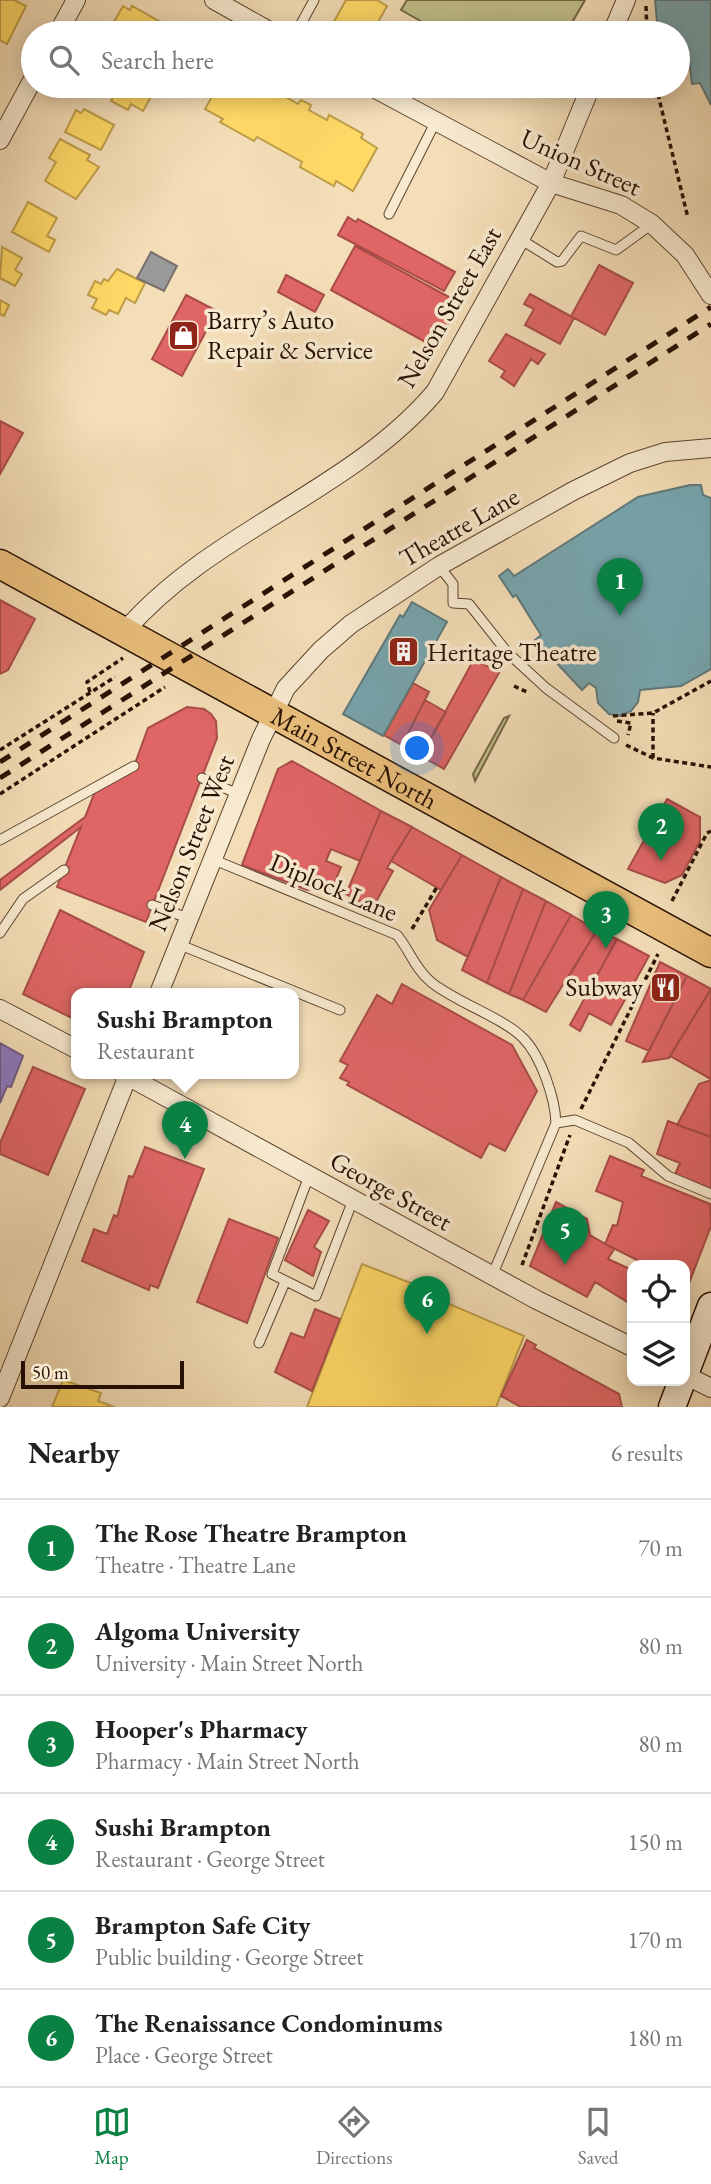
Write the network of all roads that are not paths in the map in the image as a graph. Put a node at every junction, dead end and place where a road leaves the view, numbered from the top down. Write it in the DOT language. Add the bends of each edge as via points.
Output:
graph roads {
  1 [pos="76,0"];
  2 [pos="214,0"];
  3 [pos="314,0"];
  4 [pos="626,0"];
  5 [pos="65,21"];
  6 [pos="252,21"];
  7 [pos="303,21"];
  8 [pos="617,21"];
  9 [pos="23,98"];
  10 [pos="393,98"];
  11 [pos="585,98"];
  12 [pos="436,121"];
  13 [pos="0,140"];
  14 [pos="551,183"];
  15 [pos="389,214"];
  16 [pos="652,224"];
  17 [pos="520,239"];
  18 [pos="711,295"];
  19 [pos="711,448"];
  20 [pos="0,564"];
  21 [pos="439,566"];
  22 [pos="126,642"];
  23 [pos="274,714"];
  24 [pos="614,738"];
  25 [pos="134,766"];
  26 [pos="202,778"];
  27 [pos="239,794"];
  28 [pos="0,840"];
  29 [pos="211,859"];
  30 [pos="64,870"];
  31 [pos="152,905"];
  32 [pos="188,918"];
  33 [pos="0,933"];
  34 [pos="178,944"];
  35 [pos="711,953"];
  36 [pos="161,988"];
  37 [pos="286,988"];
  38 [pos="299,993"];
  39 [pos="0,1009"];
  40 [pos="340,1010"];
  41 [pos="71,1046"];
  42 [pos="124,1079"];
  43 [pos="135,1079"];
  44 [pos="556,1123"];
  45 [pos="309,1175"];
  46 [pos="711,1194"];
  47 [pos="353,1200"];
  48 [pos="492,1276"];
  49 [pos="285,1282"];
  50 [pos="711,1306"];
  51 [pos="259,1343"];
  52 [pos="627,1344"];
  53 [pos="690,1362"];
  54 [pos="690,1378"];
  55 [pos="680,1386"];
  56 [pos="711,1388"];
  57 [pos="0,1398"];
  58 [pos="673,1407"];
  1 -- 5 [label="street"];
  2 -- 6 [label="street"];
  3 -- 7 [label="lane"];
  4 -- 8 [label="street"];
  9 -- 13 [label="street"];
  10 -- 12 [label="street, Union Street"];
  11 -- 14 [label="street, Nelson Street East"];
  12 -- 14 [label="street, Union Street"];
  12 -- 15 [label="lane"];
  14 -- 16 [label="street, Union Street" via="621,205"];
  14 -- 17 [label="street, Nelson Street East"];
  16 -- 17 [label="lane" via="616,250 582,236 562,261"];
  16 -- 18 [label="street, Union Street" via="685,256"];
  17 -- 22 [label="street, Nelson Street East" via="435,392 413,418 387,441 151,601"];
  19 -- 21 [label="street, Theatre Lane" via="665,452 630,463"];
  20 -- 22 [label="main road, Main Street North"];
  21 -- 23 [label="street, Theatre Lane" via="321,650 286,688"];
  21 -- 24 [label="lane" via="453,584 453,603 469,604 546,688"];
  22 -- 23 [label="main road, Main Street North"];
  23 -- 27 [label="street, Nelson Street West"];
  23 -- 35 [label="main road, Main Street North"];
  25 -- 28 [label="lane"];
  26 -- 27 [label="lane"];
  27 -- 29 [label="street, Nelson Street West"];
  29 -- 32 [label="street, Nelson Street West"];
  29 -- 44 [label="lane, Diplock Lane" via="381,926 404,943 430,982 523,1038 547,1082"];
  30 -- 33 [label="lane" via="23,899"];
  31 -- 32 [label="lane"];
  32 -- 34 [label="street, Nelson Street West"];
  34 -- 36 [label="street, Nelson Street West"];
  34 -- 37 [label="lane"];
  38 -- 40 [label="lane"];
  39 -- 41 [label="street"];
  42 -- 57 [label="street"];
  43 -- 45 [label="street, George Street"];
  44 -- 46 [label="lane" via="575,1121 629,1143 668,1177"];
  44 -- 48 [label="lane"];
  45 -- 47 [label="street, George Street"];
  45 -- 49 [label="lane" via="272,1274"];
  47 -- 48 [label="street, George Street"];
  47 -- 49 [label="lane" via="316,1296"];
  48 -- 52 [label="street, George Street"];
  49 -- 51 [label="lane"];
  50 -- 53 [label="main road"];
  54 -- 56 [label="street"];
  55 -- 58 [label="main road"];
}
